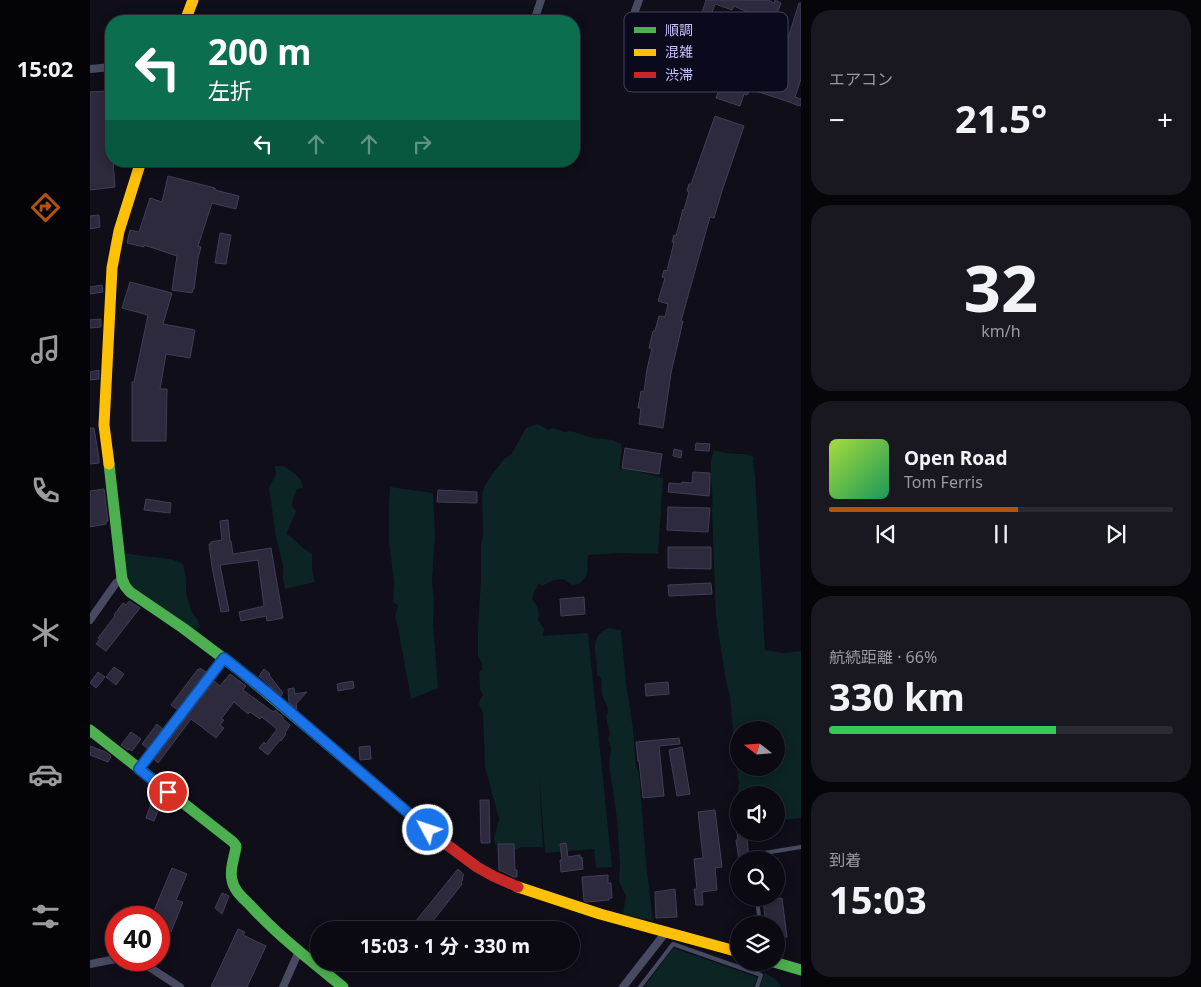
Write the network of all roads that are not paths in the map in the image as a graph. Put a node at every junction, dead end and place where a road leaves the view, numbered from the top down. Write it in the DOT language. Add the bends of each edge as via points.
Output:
graph roads {
  1 [pos="193,0"];
  2 [pos="540,0"];
  3 [pos="639,0"];
  4 [pos="635,11"];
  5 [pos="187,15"];
  6 [pos="536,15"];
  7 [pos="105,68"];
  8 [pos="90,69"];
  9 [pos="139,167"];
  10 [pos="122,579"];
  11 [pos="90,620"];
  12 [pos="224,658"];
  13 [pos="90,730"];
  14 [pos="139,769"];
  15 [pos="801,848"];
  16 [pos="780,851"];
  17 [pos="666,932"];
  18 [pos="730,950"];
  19 [pos="298,951"];
  20 [pos="105,961"];
  21 [pos="730,962"];
  22 [pos="90,964"];
  23 [pos="785,965"];
  24 [pos="801,970"];
  25 [pos="155,971"];
  26 [pos="752,971"];
  27 [pos="180,987"];
  28 [pos="283,987"];
  29 [pos="343,987"];
  30 [pos="623,987"];
  31 [pos="640,987"];
  32 [pos="757,987"];
  1 -- 5 [label="street"];
  2 -- 6 [label="street"];
  3 -- 4 [label="street"];
  7 -- 8 [label="street"];
  9 -- 10 [label="street" via="119,230 112,268 104,425"];
  10 -- 11 [label="street"];
  10 -- 12 [label="street" via="130,592"];
  12 -- 14 [label="street"];
  12 -- 17 [label="street" via="477,867 521,888"];
  13 -- 14 [label="street"];
  14 -- 19 [label="street" via="233,842 236,846 231,876 233,885"];
  15 -- 16 [label="lane"];
  17 -- 18 [label="street"];
  17 -- 30 [label="street"];
  19 -- 28 [label="street"];
  19 -- 29 [label="street"];
  20 -- 22 [label="street"];
  21 -- 31 [label="lane" via="672,944"];
  23 -- 24 [label="street"];
  25 -- 27 [label="street"];
  26 -- 32 [label="lane" via="761,975"];
}
